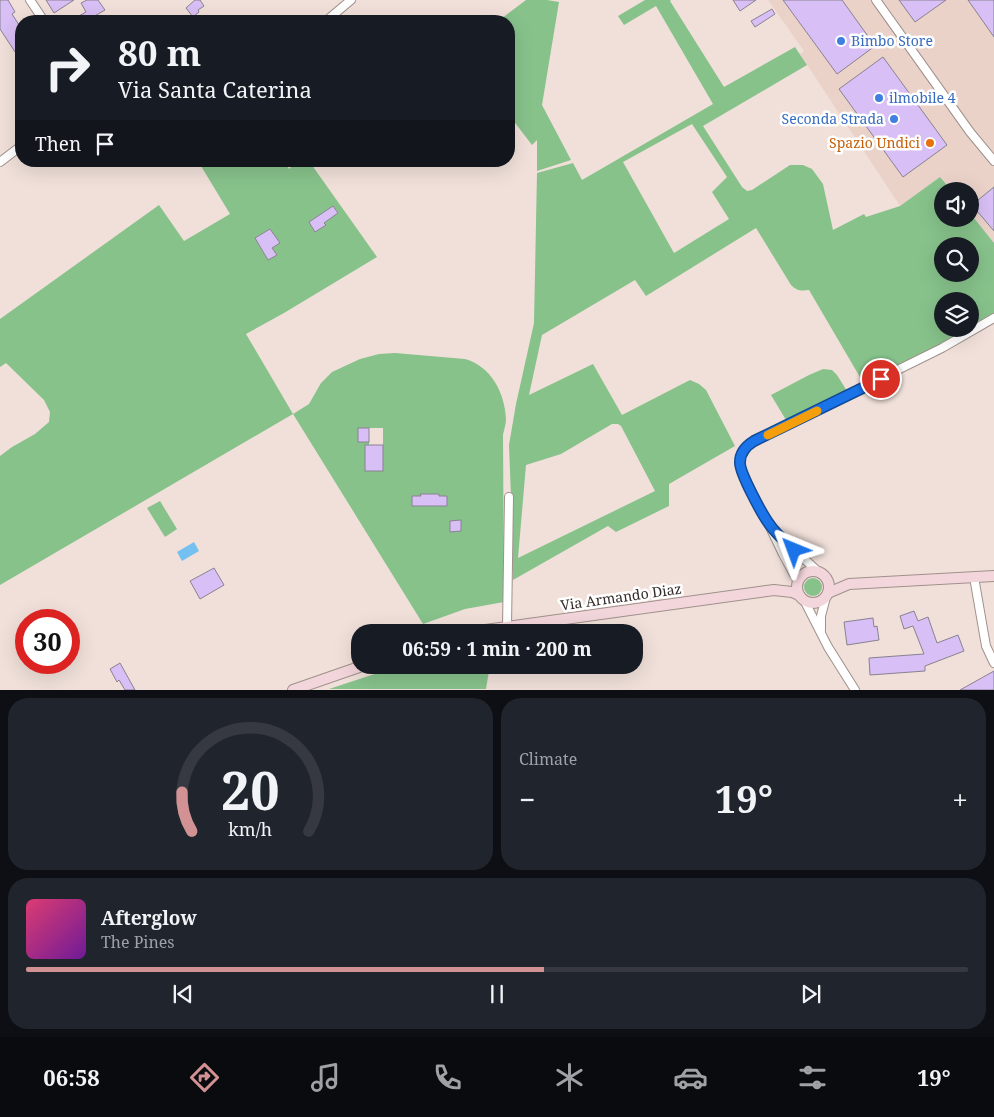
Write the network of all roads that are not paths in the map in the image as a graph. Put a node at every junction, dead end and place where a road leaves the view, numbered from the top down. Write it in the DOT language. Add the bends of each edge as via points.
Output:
graph roads {
  1 [pos="30,0"];
  2 [pos="351,0"];
  3 [pos="876,0"];
  4 [pos="40,15"];
  5 [pos="333,15"];
  6 [pos="15,151"];
  7 [pos="994,161"];
  8 [pos="0,162"];
  9 [pos="994,318"];
  10 [pos="509,497"];
  11 [pos="769,525"];
  12 [pos="823,575"];
  13 [pos="994,576"];
  14 [pos="974,577"];
  15 [pos="798,582"];
  16 [pos="850,584"];
  17 [pos="774,590"];
  18 [pos="827,595"];
  19 [pos="802,597"];
  20 [pos="507,624"];
  21 [pos="529,624"];
  22 [pos="821,632"];
  23 [pos="994,663"];
  24 [pos="351,670"];
  25 [pos="293,690"];
  26 [pos="855,690"];
  1 -- 4 [label="street"];
  2 -- 5 [label="street"];
  3 -- 7 [label="street"];
  6 -- 8 [label="street"];
  9 -- 11 [label="street" via="942,348 745,448 740,459 741,471"];
  10 -- 20 [label="street"];
  11 -- 12 [label="street"];
  11 -- 15 [label="street"];
  12 -- 15 [label="street, Via Armando Diaz" via="809,572"];
  12 -- 16 [label="street, Via Armando Diaz"];
  12 -- 18 [label="street" via="829,584"];
  13 -- 14 [label="street, Via Armando Diaz"];
  14 -- 16 [label="street, Via Armando Diaz"];
  14 -- 23 [label="street" via="986,646"];
  15 -- 17 [label="street, Via Armando Diaz"];
  15 -- 19 [label="street"];
  16 -- 18 [label="street, Via Armando Diaz"];
  17 -- 19 [label="street, Via Armando Diaz"];
  17 -- 21 [label="street, Via Armando Diaz"];
  18 -- 19 [label="street, Via Armando Diaz" via="818,602 808,602"];
  18 -- 22 [label="street" via="821,616"];
  19 -- 22 [label="street"];
  22 -- 26 [label="street"];
  24 -- 25 [label="street"];
}
